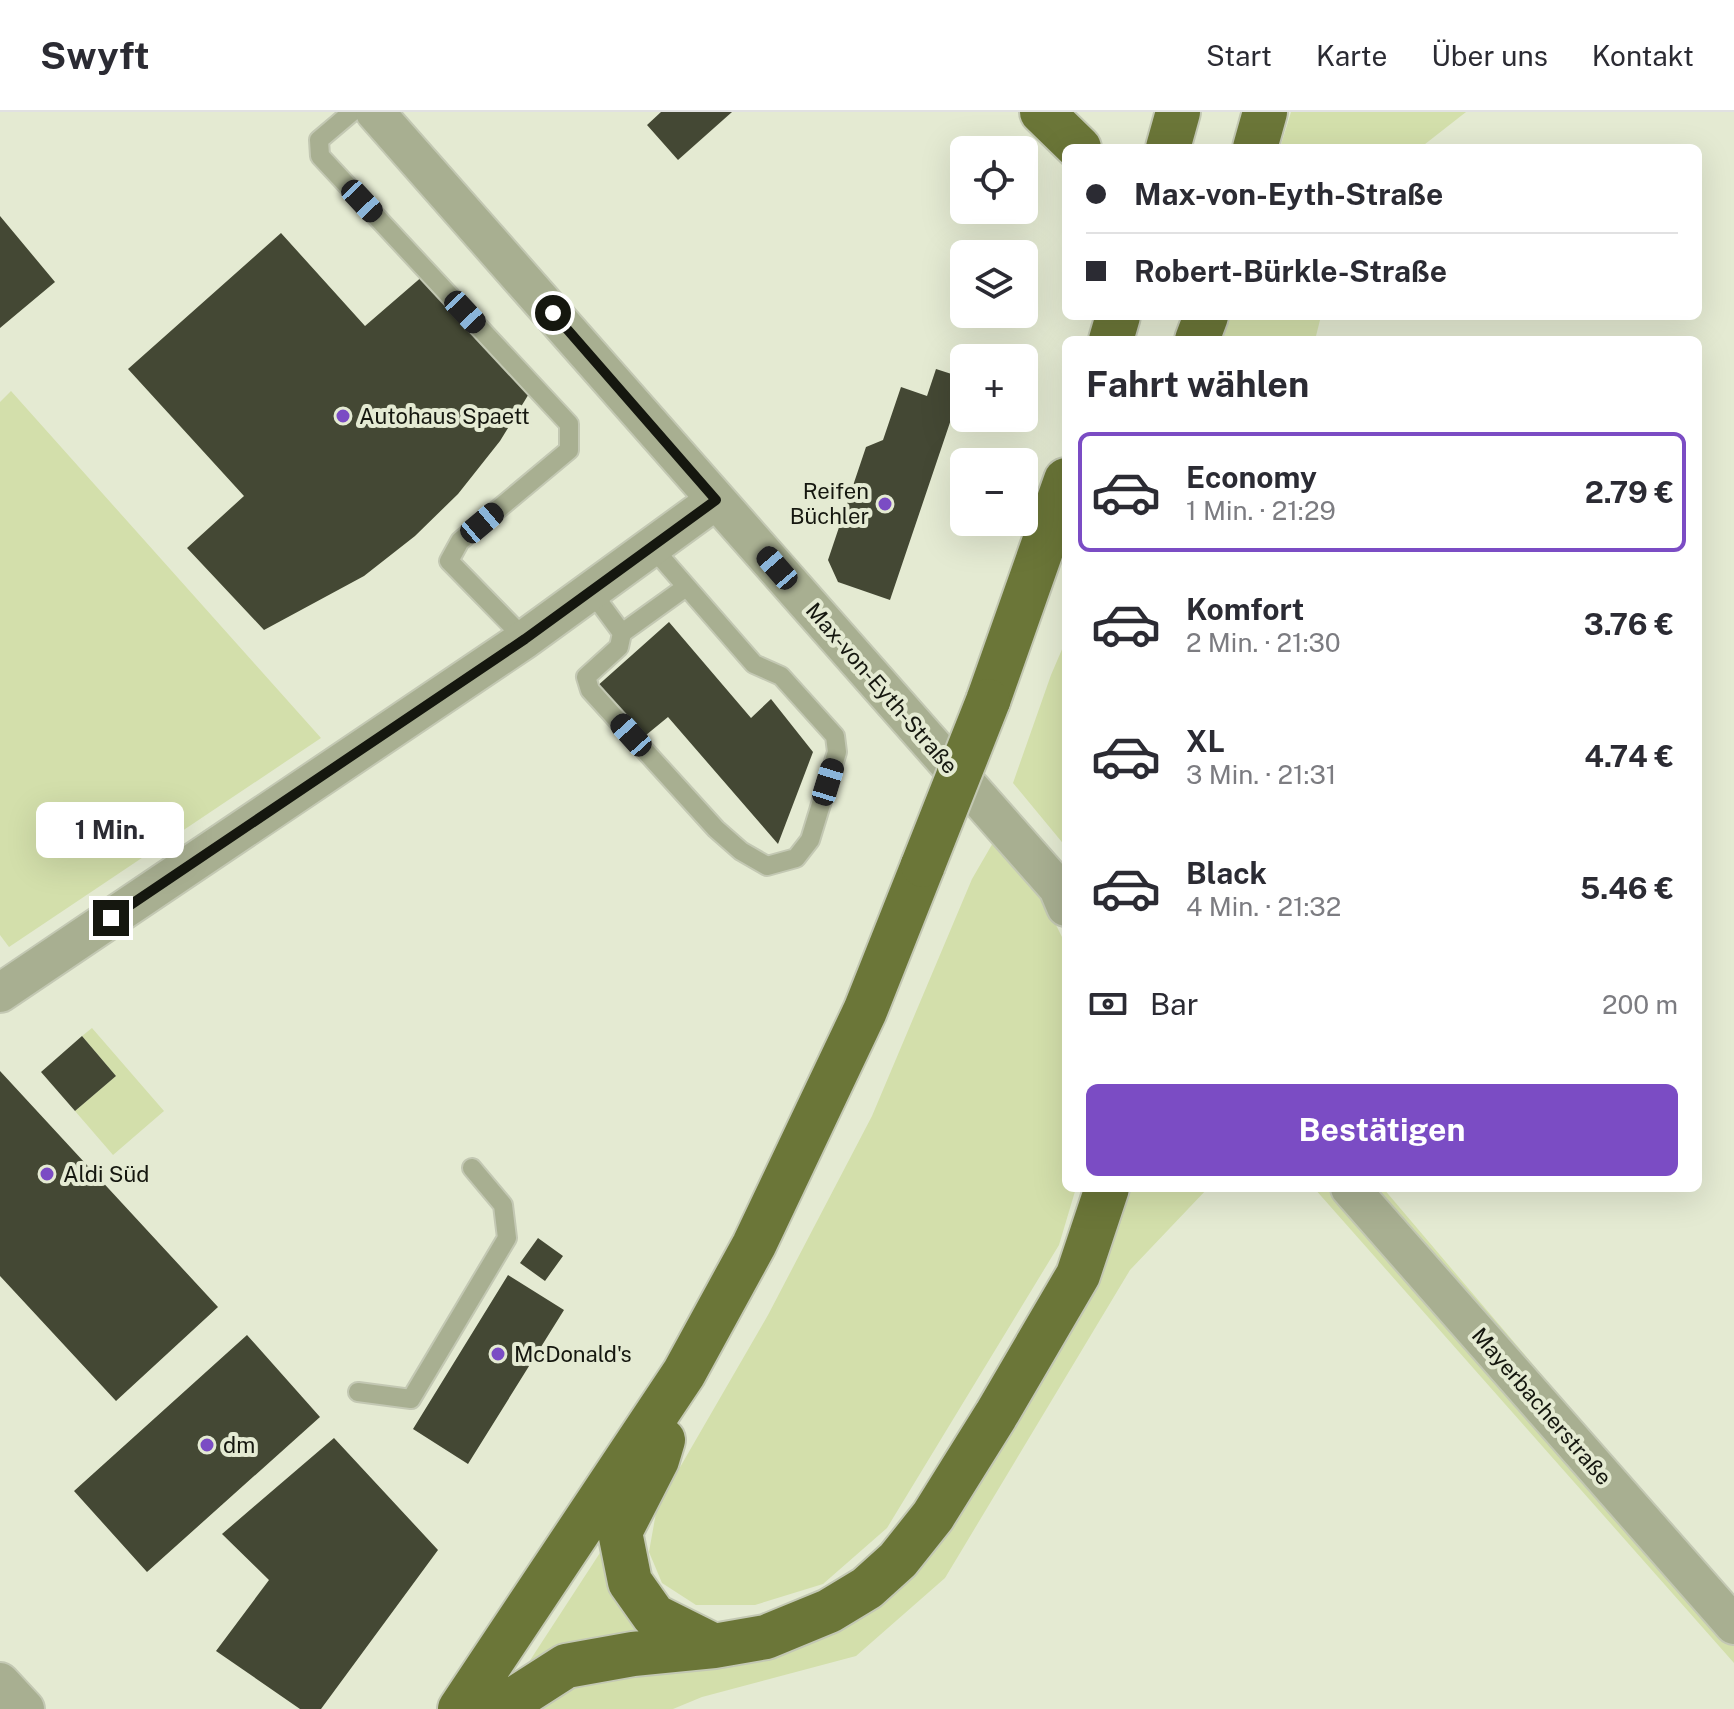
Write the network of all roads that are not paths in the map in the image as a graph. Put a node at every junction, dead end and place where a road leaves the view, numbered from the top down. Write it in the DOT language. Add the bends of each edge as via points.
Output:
graph roads {
  1 [pos="352,112"];
  2 [pos="375,112"];
  3 [pos="1042,112"];
  4 [pos="1178,112"];
  5 [pos="1265,112"];
  6 [pos="1075,144"];
  7 [pos="1169,144"];
  8 [pos="1256,144"];
  9 [pos="1062,492"];
  10 [pos="716,500"];
  11 [pos="652,547"];
  12 [pos="1062,578"];
  13 [pos="686,587"];
  14 [pos="591,591"];
  15 [pos="622,633"];
  16 [pos="525,639"];
  17 [pos="1006,655"];
  18 [pos="1062,898"];
  19 [pos="0,993"];
  20 [pos="472,1168"];
  21 [pos="1106,1192"];
  22 [pos="1354,1192"];
  23 [pos="684,1373"];
  24 [pos="358,1392"];
  25 [pos="1734,1625"];
  26 [pos="714,1646"];
  27 [pos="0,1682"];
  28 [pos="25,1709"];
  29 [pos="460,1709"];
  30 [pos="499,1709"];
  1 -- 16 [label="lane" via="319,140 320,156 569,424 569,450 460,541 449,561"];
  2 -- 10 [label="street, Max-von-Eyth-Straße"];
  3 -- 6 [label="highway"];
  4 -- 7 [label="highway"];
  5 -- 8 [label="highway"];
  9 -- 17 [label="highway"];
  10 -- 11 [label="street"];
  10 -- 18 [label="street, Max-von-Eyth-Straße"];
  11 -- 13 [label="lane"];
  11 -- 14 [label="street"];
  12 -- 17 [label="highway"];
  13 -- 15 [label="lane"];
  13 -- 15 [label="lane" via="754,664 781,676 835,736 837,752 810,840 796,858 767,866 741,851 590,690 586,677 619,647"];
  14 -- 15 [label="lane"];
  14 -- 16 [label="street"];
  16 -- 19 [label="street"];
  17 -- 23 [label="highway, bridge" via="865,1011 754,1245"];
  20 -- 24 [label="lane" via="503,1205 507,1238 411,1399"];
  21 -- 26 [label="highway" via="1078,1275 933,1516 898,1560 867,1588 829,1611 766,1637"];
  22 -- 25 [label="street, Mayerbacherstraße"];
  23 -- 26 [label="highway" via="657,1460 620,1532 630,1582 654,1616"];
  23 -- 29 [label="highway"];
  26 -- 30 [label="highway" via="566,1666"];
  27 -- 28 [label="street"];
}
